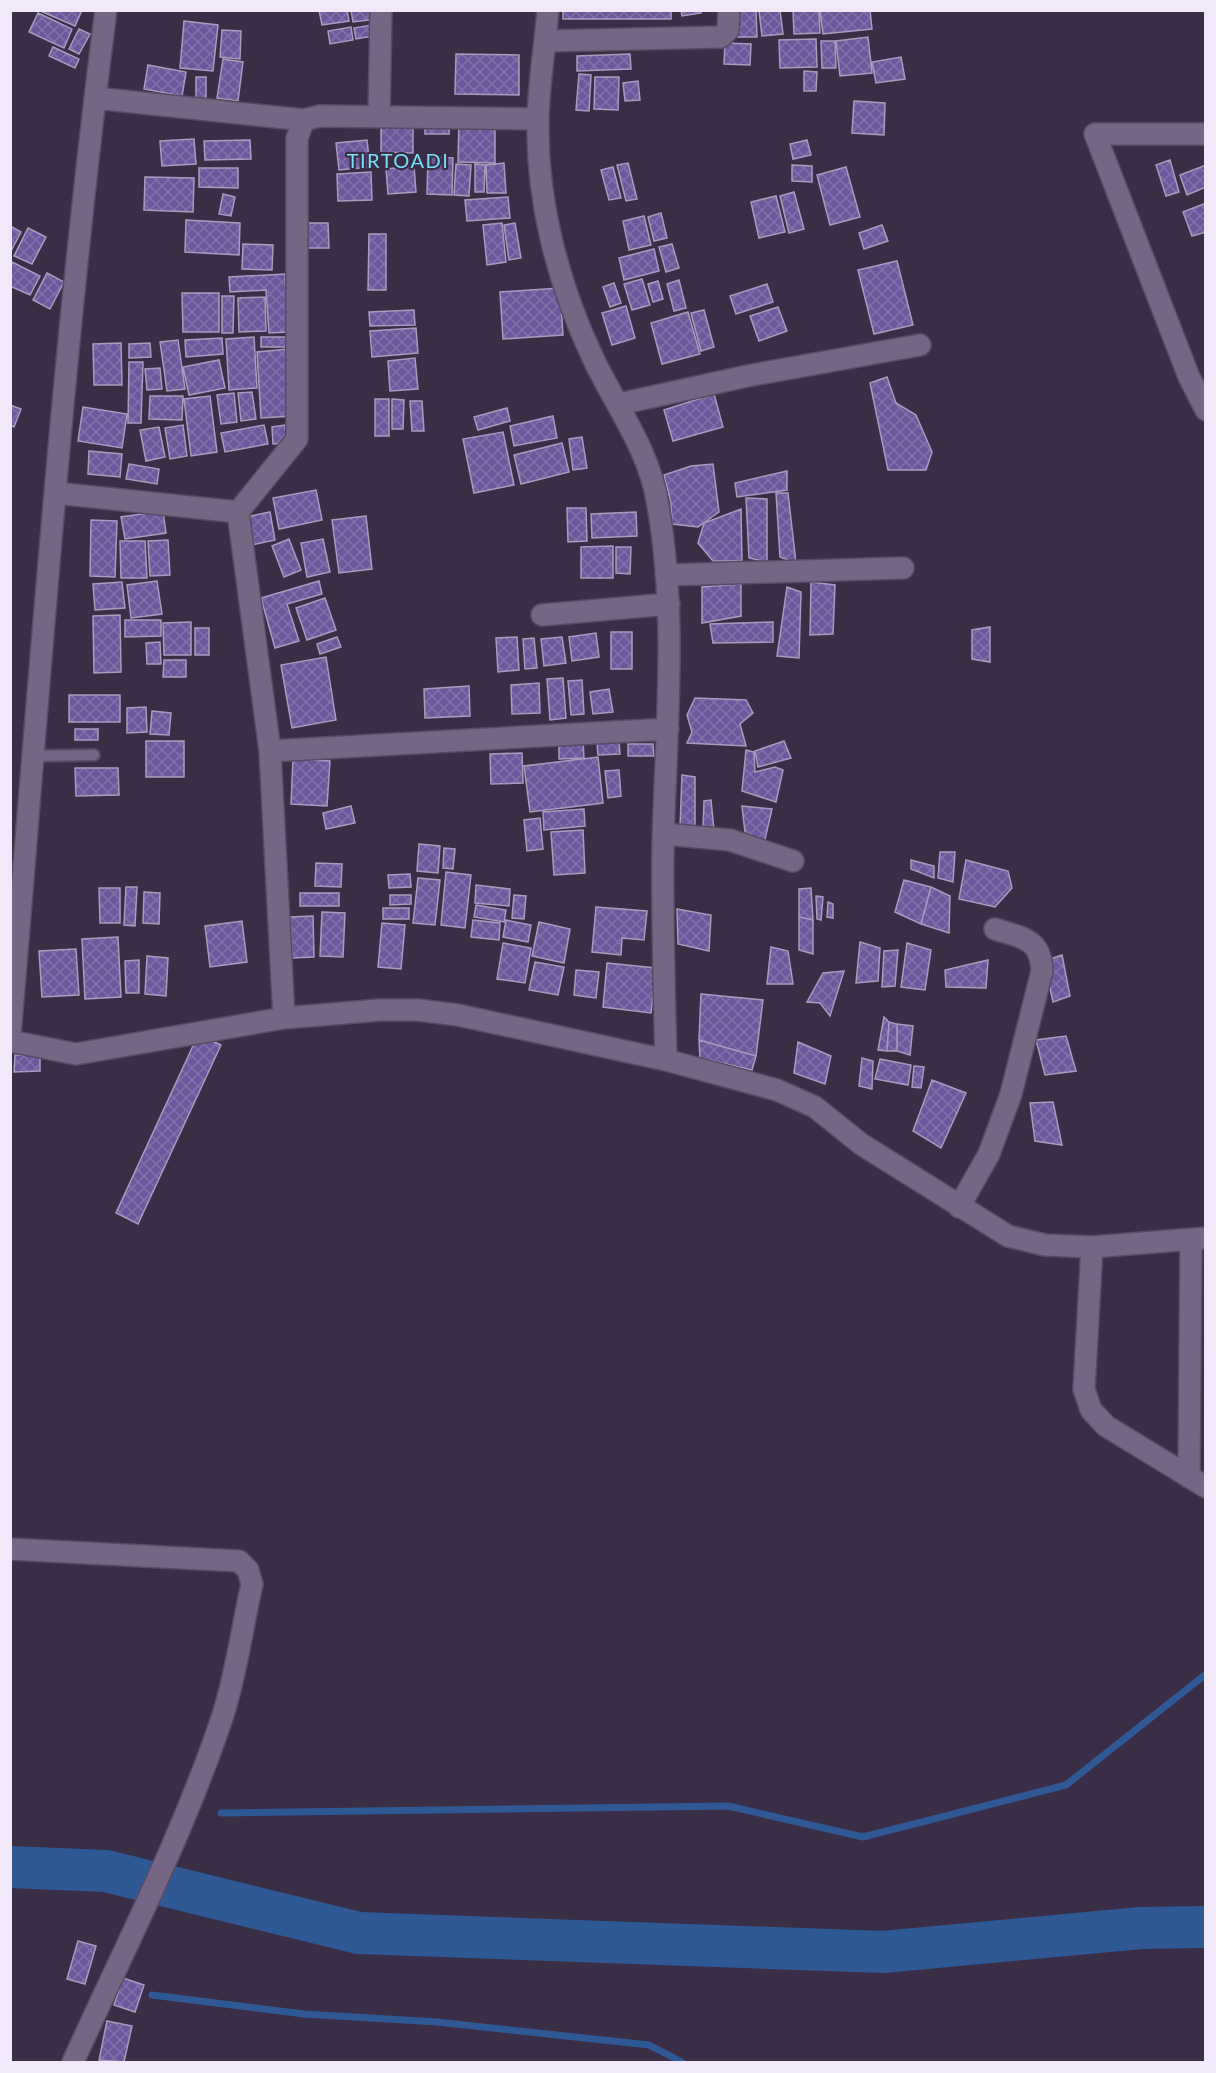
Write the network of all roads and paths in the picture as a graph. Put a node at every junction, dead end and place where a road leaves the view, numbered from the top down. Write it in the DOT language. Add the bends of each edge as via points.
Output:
graph roads {
  1 [pos="106,10"];
  2 [pos="381,10"];
  3 [pos="548,10"];
  4 [pos="729,10"];
  5 [pos="545,40"];
  6 [pos="94,98"];
  7 [pos="379,116"];
  8 [pos="538,119"];
  9 [pos="304,120"];
  10 [pos="1206,134"];
  11 [pos="920,345"];
  12 [pos="619,404"];
  13 [pos="1206,410"];
  14 [pos="55,493"];
  15 [pos="238,512"];
  16 [pos="903,568"];
  17 [pos="666,575"];
  18 [pos="669,604"];
  19 [pos="542,615"];
  20 [pos="668,729"];
  21 [pos="270,752"];
  22 [pos="94,755"];
  23 [pos="33,756"];
  24 [pos="664,834"];
  25 [pos="793,861"];
  26 [pos="996,929"];
  27 [pos="284,1017"];
  28 [pos="10,1035"];
  29 [pos="10,1041"];
  30 [pos="666,1060"];
  31 [pos="959,1207"];
  32 [pos="1198,1239"];
  33 [pos="1092,1247"];
  34 [pos="1197,1482"];
  35 [pos="10,1549"];
  36 [pos="74,2062"];
  1 -- 6 [label="street"];
  2 -- 7 [label="street"];
  3 -- 5 [label="street"];
  4 -- 5 [label="street" via="728,30 721,37"];
  5 -- 8 [label="street"];
  6 -- 9 [label="street"];
  6 -- 14 [label="street"];
  7 -- 8 [label="street"];
  7 -- 9 [label="street" via="320,116"];
  8 -- 12 [label="street" via="542,182 552,244 593,359"];
  9 -- 15 [label="street" via="297,138 297,439"];
  10 -- 13 [label="street" via="1095,134 1189,376"];
  11 -- 12 [label="street"];
  12 -- 17 [label="street" via="647,465 657,498"];
  14 -- 15 [label="street"];
  14 -- 23 [label="street"];
  15 -- 21 [label="street"];
  16 -- 17 [label="street"];
  17 -- 18 [label="street"];
  18 -- 19 [label="street"];
  18 -- 20 [label="street"];
  20 -- 21 [label="street"];
  20 -- 24 [label="street"];
  21 -- 27 [label="street"];
  22 -- 23 [label="lane"];
  23 -- 28 [label="street"];
  24 -- 25 [label="street" via="730,840"];
  24 -- 30 [label="street"];
  26 -- 31 [label="street" via="1032,942 1040,952 1042,971 1011,1094 988,1154"];
  27 -- 29 [label="street" via="76,1054"];
  27 -- 30 [label="street" via="418,1010 458,1015"];
  30 -- 31 [label="street" via="777,1090 815,1107 861,1144"];
  31 -- 33 [label="street" via="1008,1236 1045,1245"];
  32 -- 33 [label="street"];
  32 -- 34 [label="street"];
  33 -- 34 [label="street" via="1084,1389 1091,1410 1106,1426"];
  35 -- 36 [label="street" via="239,1561 248,1570 252,1584 223,1716 175,1844"];
}
